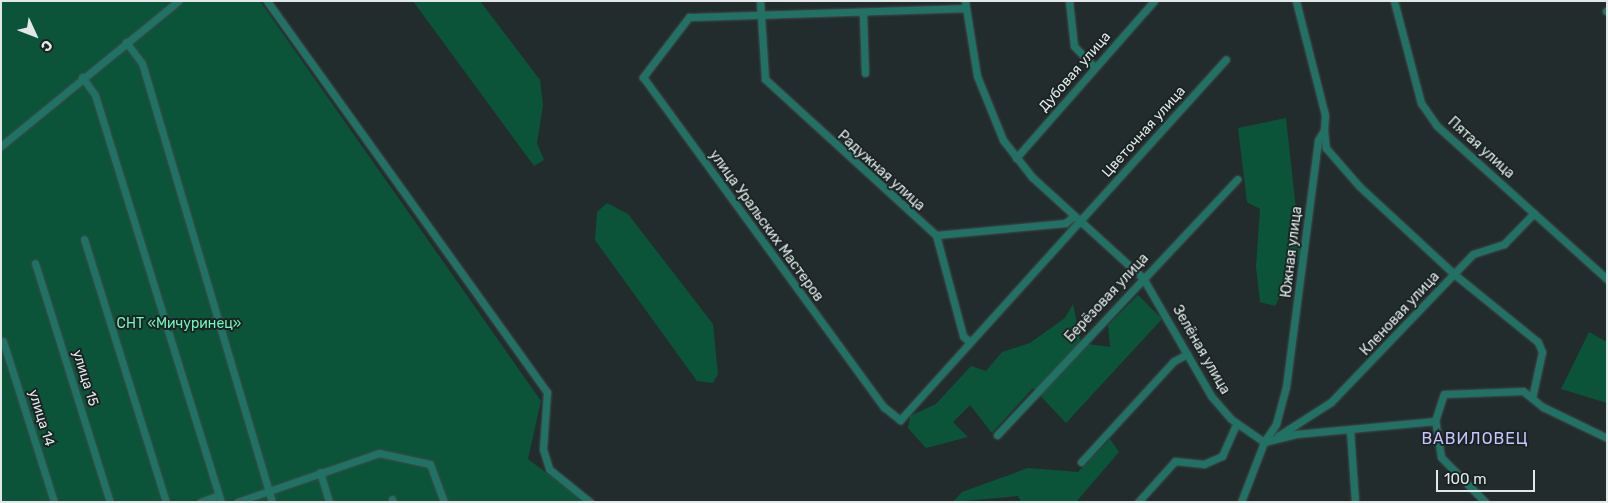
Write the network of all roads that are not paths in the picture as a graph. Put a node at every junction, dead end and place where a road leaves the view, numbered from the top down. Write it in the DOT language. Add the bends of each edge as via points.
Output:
graph roads {
  1 [pos="178,1"];
  2 [pos="267,1"];
  3 [pos="760,1"];
  4 [pos="1070,1"];
  5 [pos="1154,1"];
  6 [pos="1296,1"];
  7 [pos="1394,1"];
  8 [pos="965,5"];
  9 [pos="863,14"];
  10 [pos="761,15"];
  11 [pos="126,42"];
  12 [pos="1226,59"];
  13 [pos="1095,68"];
  14 [pos="865,73"];
  15 [pos="82,77"];
  16 [pos="1324,130"];
  17 [pos="1,146"];
  18 [pos="1016,158"];
  19 [pos="1237,179"];
  20 [pos="1534,213"];
  21 [pos="1074,216"];
  22 [pos="1081,222"];
  23 [pos="936,235"];
  24 [pos="84,239"];
  25 [pos="35,262"];
  26 [pos="1454,274"];
  27 [pos="1143,278"];
  28 [pos="1607,279"];
  29 [pos="4,341"];
  30 [pos="970,342"];
  31 [pos="1187,354"];
  32 [pos="1532,398"];
  33 [pos="1436,421"];
  34 [pos="1237,423"];
  35 [pos="1350,430"];
  36 [pos="997,435"];
  37 [pos="1278,436"];
  38 [pos="1607,438"];
  39 [pos="1264,442"];
  40 [pos="1081,462"];
  41 [pos="320,472"];
  42 [pos="269,491"];
  43 [pos="220,498"];
  44 [pos="54,502"];
  45 [pos="110,502"];
  46 [pos="166,502"];
  47 [pos="200,502"];
  48 [pos="237,502"];
  49 [pos="272,502"];
  50 [pos="329,502"];
  51 [pos="444,502"];
  52 [pos="590,502"];
  53 [pos="1138,502"];
  54 [pos="1241,502"];
  55 [pos="1355,502"];
  56 [pos="1485,502"];
  1 -- 11 [label="street"];
  2 -- 52 [label="street" via="547,392 543,449 550,469"];
  3 -- 10 [label="street, Радужная улица"];
  4 -- 13 [label="street" via="1074,46"];
  5 -- 13 [label="street, Дубовая улица"];
  6 -- 16 [label="street, Южная улица" via="1325,114"];
  7 -- 20 [label="street, Пятая улица" via="1421,103 1437,126"];
  8 -- 9 [label="street"];
  8 -- 18 [label="street, Зелёная улица" via="984,100"];
  9 -- 10 [label="street"];
  9 -- 14 [label="street"];
  10 -- 23 [label="street, Радужная улица" via="763,72 773,89"];
  10 -- 30 [label="street, улица Уральских Мастеров" via="689,17 645,70 646,83 894,419 900,420"];
  11 -- 15 [label="street"];
  11 -- 42 [label="street" via="142,63"];
  12 -- 22 [label="street, Цветочная улица"];
  13 -- 18 [label="street, Дубовая улица"];
  15 -- 17 [label="street"];
  15 -- 43 [label="street" via="95,95"];
  16 -- 26 [label="street, Кленовая улица" via="1326,148 1359,186"];
  16 -- 39 [label="street, Южная улица" via="1318,140 1286,387 1276,424"];
  18 -- 21 [label="street, Зелёная улица"];
  19 -- 27 [label="street, Берёзовая улица"];
  20 -- 26 [label="street" via="1504,244 1473,254"];
  20 -- 28 [label="street, Пятая улица"];
  21 -- 22 [label="street, Зелёная улица"];
  21 -- 23 [label="street" via="1065,223"];
  22 -- 27 [label="street, Зелёная улица"];
  22 -- 30 [label="street, Цветочная улица"];
  23 -- 30 [label="street" via="963,336"];
  24 -- 46 [label="street"];
  25 -- 45 [label="street, улица 15"];
  26 -- 32 [label="street" via="1538,342 1542,352"];
  26 -- 37 [label="street, Кленовая улица" via="1331,402"];
  27 -- 31 [label="street, Зелёная улица"];
  27 -- 36 [label="street, Берёзовая улица"];
  29 -- 44 [label="street, улица 14"];
  31 -- 34 [label="street, Зелёная улица" via="1211,396"];
  31 -- 40 [label="street" via="1174,361"];
  32 -- 33 [label="street" via="1523,391 1444,394"];
  32 -- 38 [label="street"];
  33 -- 35 [label="street"];
  33 -- 56 [label="street" via="1441,457"];
  34 -- 39 [label="street, Зелёная улица"];
  34 -- 53 [label="street" via="1222,456 1204,464 1175,461"];
  35 -- 37 [label="street"];
  35 -- 55 [label="street"];
  37 -- 39 [label="street"];
  39 -- 54 [label="street, Южная улица"];
  41 -- 42 [label="street"];
  41 -- 50 [label="street"];
  41 -- 51 [label="street" via="379,453 408,458 430,464"];
  42 -- 48 [label="street"];
  42 -- 49 [label="street"];
  43 -- 47 [label="street"];
}
